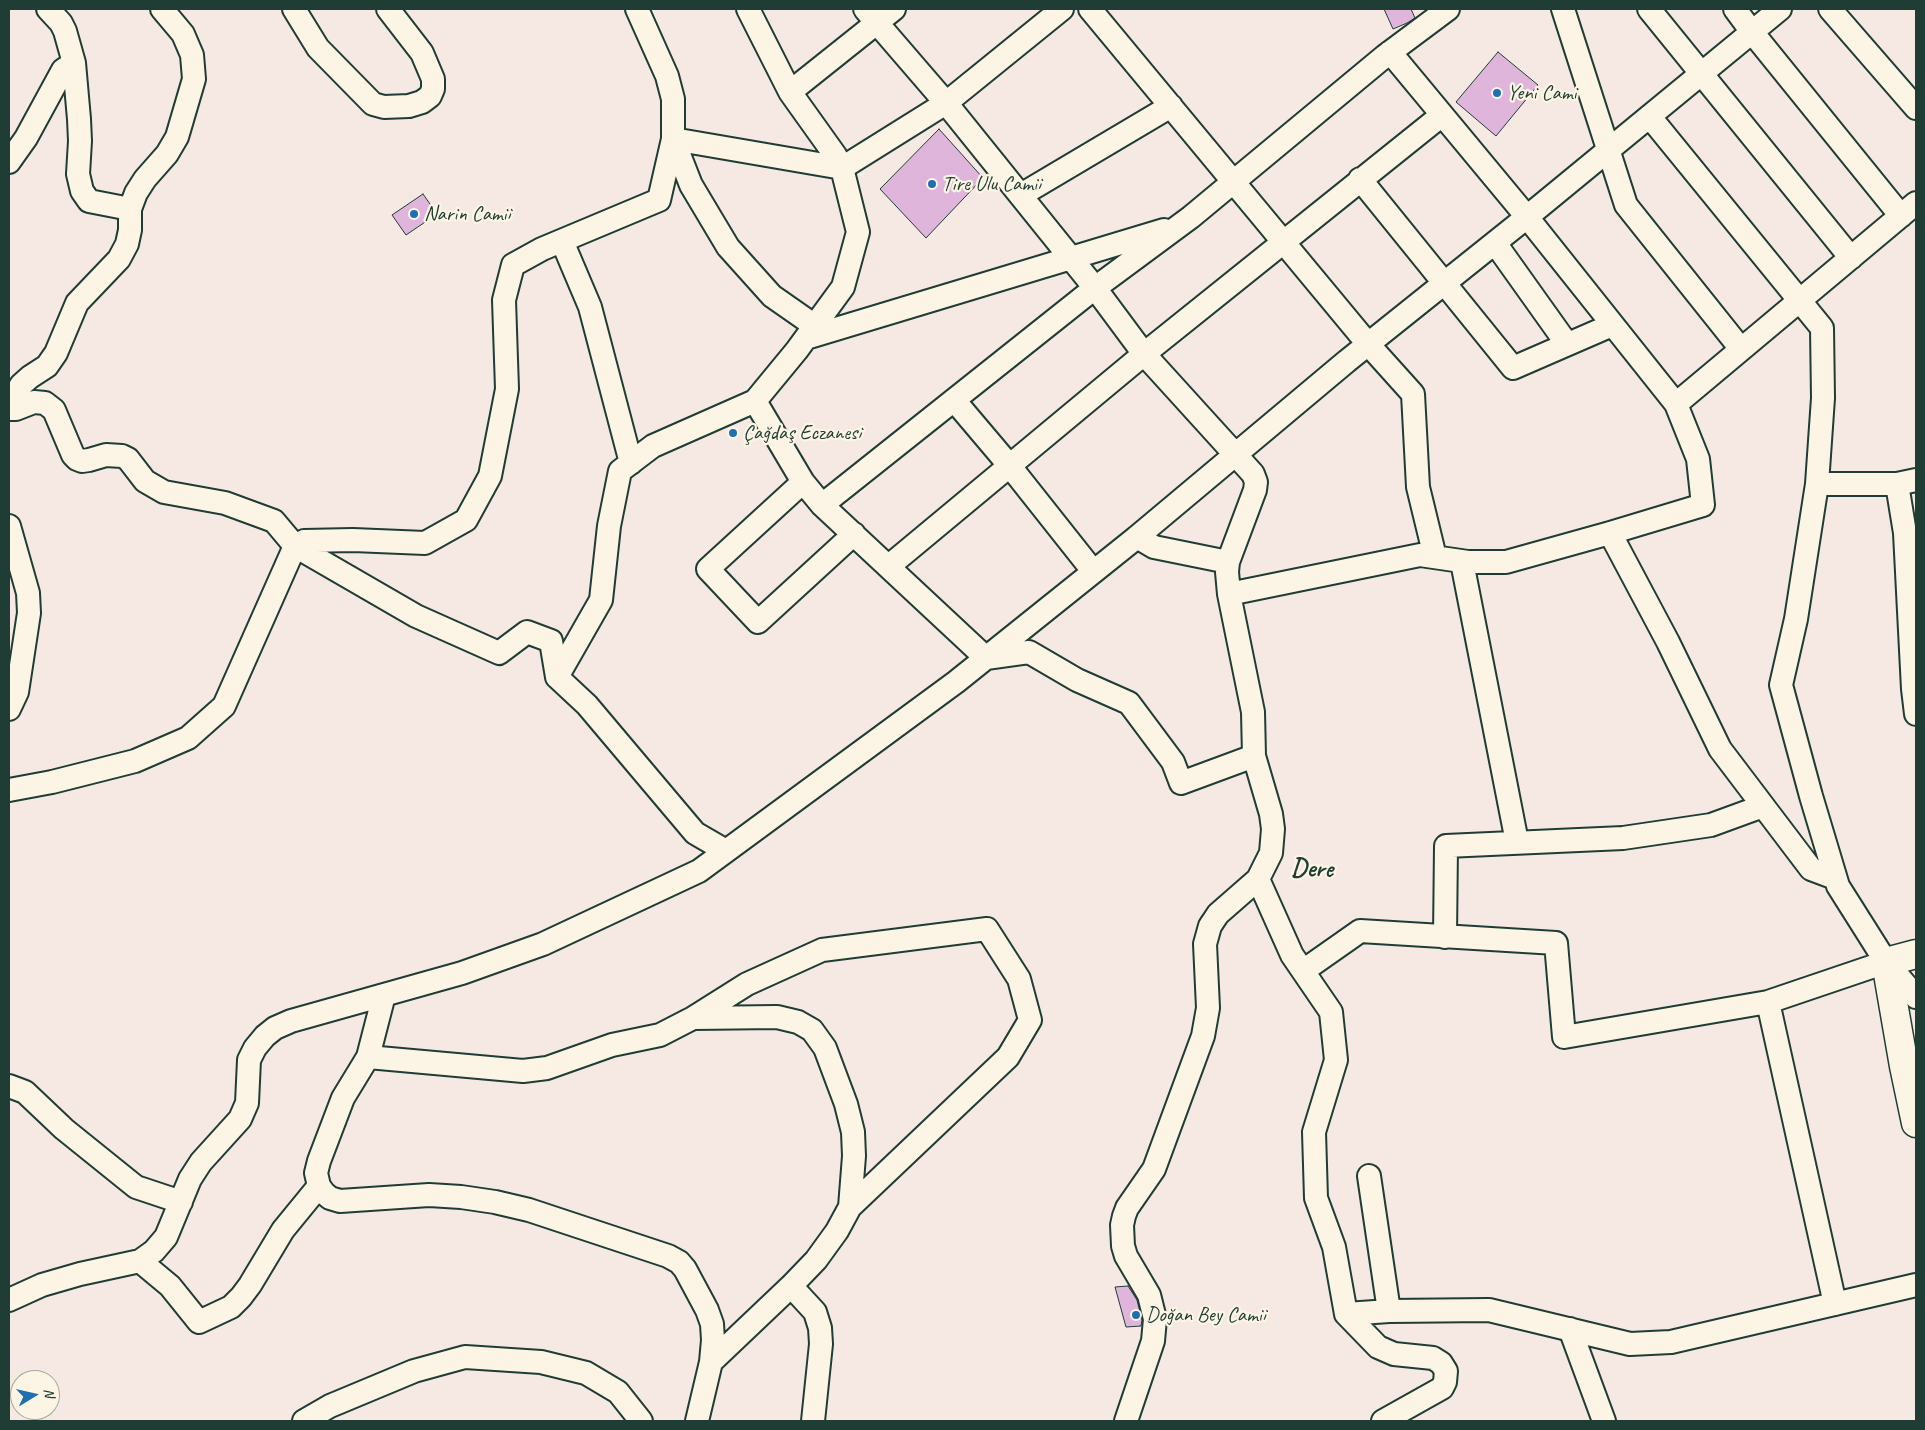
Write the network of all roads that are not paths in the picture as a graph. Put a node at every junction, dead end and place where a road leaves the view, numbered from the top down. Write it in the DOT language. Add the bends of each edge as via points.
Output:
graph roads {
  1 [pos="48,9"];
  2 [pos="162,9"];
  3 [pos="294,9"];
  4 [pos="388,9"];
  5 [pos="636,9"];
  6 [pos="748,9"];
  7 [pos="1062,9"];
  8 [pos="1090,9"];
  9 [pos="1448,9"];
  10 [pos="1563,9"];
  11 [pos="1649,9"];
  12 [pos="1735,9"];
  13 [pos="1780,9"];
  14 [pos="1830,9"];
  15 [pos="879,13"];
  16 [pos="1752,32"];
  17 [pos="1390,52"];
  18 [pos="74,63"];
  19 [pos="1701,74"];
  20 [pos="790,92"];
  21 [pos="946,103"];
  22 [pos="1171,106"];
  23 [pos="1916,108"];
  24 [pos="1442,114"];
  25 [pos="1650,116"];
  26 [pos="674,139"];
  27 [pos="1608,151"];
  28 [pos="9,162"];
  29 [pos="842,168"];
  30 [pos="1360,179"];
  31 [pos="1234,181"];
  32 [pos="1020,195"];
  33 [pos="130,210"];
  34 [pos="1909,210"];
  35 [pos="1527,218"];
  36 [pos="1180,226"];
  37 [pos="562,241"];
  38 [pos="1283,241"];
  39 [pos="1495,243"];
  40 [pos="1071,258"];
  41 [pos="1851,258"];
  42 [pos="1444,283"];
  43 [pos="1095,288"];
  44 [pos="1800,300"];
  45 [pos="1612,325"];
  46 [pos="810,332"];
  47 [pos="1368,344"];
  48 [pos="1567,344"];
  49 [pos="1741,349"];
  50 [pos="1144,354"];
  51 [pos="954,400"];
  52 [pos="755,401"];
  53 [pos="1676,404"];
  54 [pos="9,408"];
  55 [pos="1235,455"];
  56 [pos="632,463"];
  57 [pos="1009,465"];
  58 [pos="803,482"];
  59 [pos="1907,482"];
  60 [pos="1816,484"];
  61 [pos="822,505"];
  62 [pos="9,526"];
  63 [pos="1910,532"];
  64 [pos="1610,533"];
  65 [pos="854,534"];
  66 [pos="1137,537"];
  67 [pos="295,546"];
  68 [pos="1435,557"];
  69 [pos="1228,562"];
  70 [pos="1462,562"];
  71 [pos="889,566"];
  72 [pos="1092,571"];
  73 [pos="1229,594"];
  74 [pos="17,632"];
  75 [pos="986,658"];
  76 [pos="557,676"];
  77 [pos="9,709"];
  78 [pos="1916,714"];
  79 [pos="1254,756"];
  80 [pos="9,790"];
  81 [pos="1763,806"];
  82 [pos="1517,842"];
  83 [pos="726,851"];
  84 [pos="1835,878"];
  85 [pos="1258,879"];
  86 [pos="1445,937"];
  87 [pos="1916,954"];
  88 [pos="1886,962"];
  89 [pos="1303,972"];
  90 [pos="384,995"];
  91 [pos="1916,997"];
  92 [pos="1768,1002"];
  93 [pos="693,1018"];
  94 [pos="368,1057"];
  95 [pos="9,1086"];
  96 [pos="1916,1123"];
  97 [pos="1369,1176"];
  98 [pos="319,1186"];
  99 [pos="181,1202"];
  100 [pos="850,1207"];
  101 [pos="140,1261"];
  102 [pos="1916,1284"];
  103 [pos="791,1286"];
  104 [pos="9,1300"];
  105 [pos="1835,1304"];
  106 [pos="1389,1311"];
  107 [pos="1346,1314"];
  108 [pos="1570,1329"];
  109 [pos="711,1362"];
  110 [pos="304,1421"];
  111 [pos="641,1421"];
  112 [pos="697,1421"];
  113 [pos="813,1421"];
  114 [pos="1126,1421"];
  115 [pos="1383,1421"];
  116 [pos="1604,1421"];
  1 -- 18 [label="street" via="65,31"];
  2 -- 33 [label="street" via="183,34 192,55 194,79 177,137 145,179"];
  3 -- 4 [label="street" via="318,48 373,104 397,108 422,102 430,96 433,79 422,53"];
  5 -- 26 [label="street" via="671,87"];
  6 -- 20 [label="street"];
  7 -- 21 [label="street"];
  8 -- 22 [label="street"];
  9 -- 17 [label="street"];
  10 -- 27 [label="street"];
  11 -- 19 [label="street"];
  12 -- 16 [label="street"];
  13 -- 16 [label="street"];
  14 -- 23 [label="street"];
  15 -- 20 [label="street"];
  15 -- 21 [label="street"];
  16 -- 19 [label="street"];
  16 -- 34 [label="street"];
  17 -- 24 [label="street"];
  17 -- 31 [label="street"];
  18 -- 28 [label="street" via="63,70 26,138"];
  18 -- 33 [label="street" via="80,141 78,174 82,191 89,201"];
  19 -- 25 [label="street"];
  19 -- 41 [label="street"];
  20 -- 29 [label="street"];
  21 -- 29 [label="street"];
  21 -- 32 [label="street"];
  22 -- 31 [label="street"];
  22 -- 32 [label="street"];
  24 -- 30 [label="street"];
  24 -- 35 [label="street"];
  25 -- 27 [label="street"];
  25 -- 44 [label="street"];
  26 -- 29 [label="street"];
  26 -- 37 [label="street" via="659,200"];
  26 -- 46 [label="street" via="691,185 728,246 772,296"];
  27 -- 35 [label="street"];
  27 -- 49 [label="street" via="1626,206"];
  29 -- 46 [label="street" via="858,232 843,287"];
  30 -- 38 [label="street"];
  30 -- 42 [label="street"];
  31 -- 36 [label="street"];
  31 -- 38 [label="street"];
  32 -- 40 [label="street"];
  33 -- 54 [label="street" via="127,244 119,260 77,303 48,366 21,385"];
  34 -- 41 [label="street"];
  35 -- 39 [label="street"];
  35 -- 45 [label="street"];
  36 -- 40 [label="street"];
  36 -- 43 [label="street"];
  37 -- 56 [label="street" via="590,308"];
  37 -- 67 [label="street" via="513,265 504,300 507,389 490,476 466,520 425,543 304,541"];
  38 -- 47 [label="street"];
  38 -- 50 [label="street"];
  39 -- 42 [label="street"];
  39 -- 48 [label="street"];
  40 -- 43 [label="street"];
  40 -- 46 [label="street"];
  41 -- 44 [label="street"];
  42 -- 47 [label="street"];
  42 -- 48 [label="street" via="1512,368"];
  43 -- 50 [label="street"];
  43 -- 51 [label="street"];
  44 -- 49 [label="street"];
  44 -- 60 [label="street" via="1822,328 1823,398"];
  45 -- 48 [label="street"];
  45 -- 53 [label="street"];
  46 -- 52 [label="street"];
  47 -- 55 [label="street"];
  47 -- 68 [label="street" via="1414,394 1418,487"];
  49 -- 53 [label="street"];
  50 -- 55 [label="street"];
  50 -- 57 [label="street"];
  51 -- 57 [label="street"];
  51 -- 61 [label="street"];
  52 -- 56 [label="street" via="653,446"];
  52 -- 58 [label="street"];
  53 -- 64 [label="street" via="1698,459 1703,505"];
  54 -- 67 [label="street" via="45,402 54,410 77,460 106,454 122,456 153,487 255,513 274,521"];
  55 -- 66 [label="street"];
  55 -- 69 [label="street" via="1253,474 1256,482"];
  56 -- 76 [label="street" via="620,471 609,526 601,600"];
  57 -- 71 [label="street"];
  57 -- 72 [label="street"];
  58 -- 61 [label="street"];
  58 -- 65 [label="street" via="708,569 758,622"];
  59 -- 60 [label="street"];
  59 -- 63 [label="street"];
  60 -- 84 [label="street" via="1796,620 1781,685"];
  61 -- 65 [label="street"];
  62 -- 74 [label="street" via="28,593 29,613"];
  63 -- 78 [label="street"];
  64 -- 70 [label="street" via="1506,562"];
  64 -- 81 [label="street" via="1720,749"];
  65 -- 71 [label="street"];
  66 -- 69 [label="street" via="1154,546"];
  66 -- 72 [label="street"];
  67 -- 76 [label="street" via="416,616 499,653 527,632 551,641"];
  67 -- 80 [label="street" via="224,706 188,738 135,761"];
  68 -- 70 [label="street"];
  68 -- 73 [label="street" via="1420,555"];
  69 -- 73 [label="street"];
  70 -- 82 [label="street"];
  71 -- 75 [label="street"];
  72 -- 75 [label="street"];
  73 -- 79 [label="street" via="1252,712"];
  74 -- 77 [label="street" via="17,692"];
  75 -- 79 [label="street" via="1030,652 1077,680 1129,704 1173,762 1181,782"];
  75 -- 83 [label="street"];
  76 -- 83 [label="street" via="587,705 695,833"];
  79 -- 85 [label="street" via="1273,829 1271,853"];
  81 -- 82 [label="street" via="1711,825 1623,838"];
  81 -- 84 [label="street" via="1811,869"];
  82 -- 86 [label="street" via="1446,846"];
  83 -- 90 [label="street" via="699,871 543,944 462,974"];
  84 -- 88 [label="street"];
  85 -- 89 [label="street"];
  85 -- 114 [label="street" via="1218,914 1210,926 1205,944 1208,1008 1203,1036 1154,1169 1124,1216 1126,1256 1149,1295 1155,1319 1152,1341"];
  86 -- 89 [label="street" via="1360,931"];
  86 -- 92 [label="street" via="1556,943 1564,1037"];
  87 -- 88 [label="main road"];
  88 -- 91 [label="street"];
  88 -- 92 [label="street"];
  88 -- 96 [label="main road"];
  89 -- 107 [label="street" via="1331,1012 1336,1060 1314,1132 1316,1198 1334,1247"];
  90 -- 94 [label="street"];
  90 -- 99 [label="street" via="291,1021 264,1036 249,1060 246,1103 240,1119 201,1162"];
  92 -- 105 [label="street"];
  93 -- 94 [label="street" via="660,1034 612,1045 547,1068 523,1071"];
  93 -- 100 [label="street" via="777,1017 798,1022 812,1030 825,1048 853,1132"];
  93 -- 100 [label="street" via="747,984 822,950 987,929 1019,979 1030,1020 1008,1057"];
  94 -- 98 [label="street" via="343,1098 316,1173"];
  95 -- 99 [label="street" via="25,1092 64,1129 136,1186"];
  97 -- 106 [label="street"];
  98 -- 101 [label="street" via="283,1230 241,1297 231,1307 200,1322 170,1286"];
  98 -- 109 [label="street" via="330,1198 340,1201 429,1195 495,1202 668,1256 685,1269 708,1310 713,1340"];
  99 -- 101 [label="street" via="166,1237"];
  100 -- 103 [label="street" via="816,1260"];
  101 -- 104 [label="street" via="80,1274"];
  102 -- 105 [label="street"];
  103 -- 109 [label="street"];
  103 -- 113 [label="street" via="815,1312 820,1328"];
  105 -- 108 [label="street" via="1672,1342 1630,1344"];
  106 -- 107 [label="street"];
  106 -- 108 [label="street" via="1489,1310"];
  107 -- 115 [label="street" via="1378,1346 1394,1354 1433,1358 1446,1372 1442,1388"];
  108 -- 116 [label="street"];
  109 -- 112 [label="street"];
  110 -- 111 [label="street" via="330,1406 414,1371 466,1357 542,1362 586,1373 618,1392"];
}
